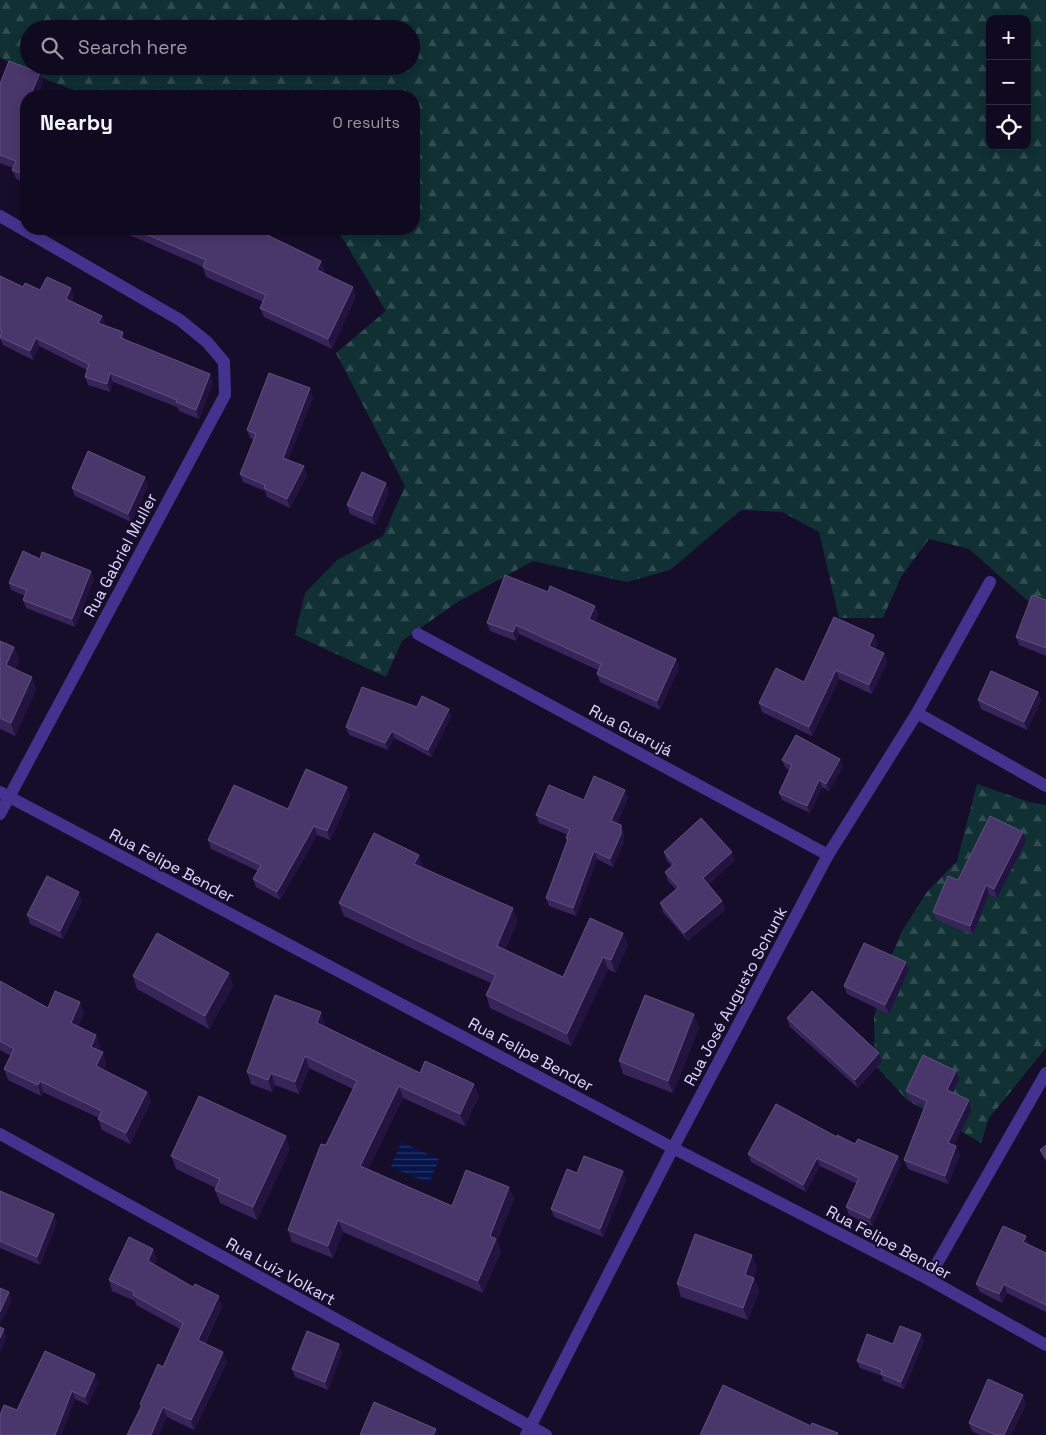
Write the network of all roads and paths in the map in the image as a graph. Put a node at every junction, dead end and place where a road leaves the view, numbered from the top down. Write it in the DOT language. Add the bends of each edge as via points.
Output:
graph roads {
  1 [pos="0,216"];
  2 [pos="20,228"];
  3 [pos="33,235"];
  4 [pos="990,582"];
  5 [pos="418,634"];
  6 [pos="917,713"];
  7 [pos="1046,786"];
  8 [pos="4,795"];
  9 [pos="0,814"];
  10 [pos="828,855"];
  11 [pos="1046,1073"];
  12 [pos="0,1134"];
  13 [pos="673,1148"];
  14 [pos="928,1280"];
  15 [pos="1046,1345"];
  16 [pos="528,1431"];
  17 [pos="546,1435"];
  1 -- 2 [label="street, Rua Gabriel Muller"];
  3 -- 8 [label="street, Rua Gabriel Muller" via="180,320 207,342 224,362 225,395"];
  4 -- 6 [label="street, Rua José Augusto Schunk"];
  5 -- 10 [label="street, Rua Guarujá"];
  6 -- 7 [label="street"];
  6 -- 10 [label="street, Rua José Augusto Schunk"];
  8 -- 9 [label="street, Rua Gabriel Muller"];
  8 -- 13 [label="street, Rua Felipe Bender"];
  10 -- 13 [label="street, Rua José Augusto Schunk"];
  11 -- 14 [label="street"];
  12 -- 16 [label="street, Rua Luiz Volkart"];
  13 -- 14 [label="street, Rua Felipe Bender"];
  13 -- 16 [label="street, Rua José Augusto Schunk"];
  14 -- 15 [label="street, Rua Felipe Bender"];
  16 -- 17 [label="street, Rua Luiz Volkart"];
}
